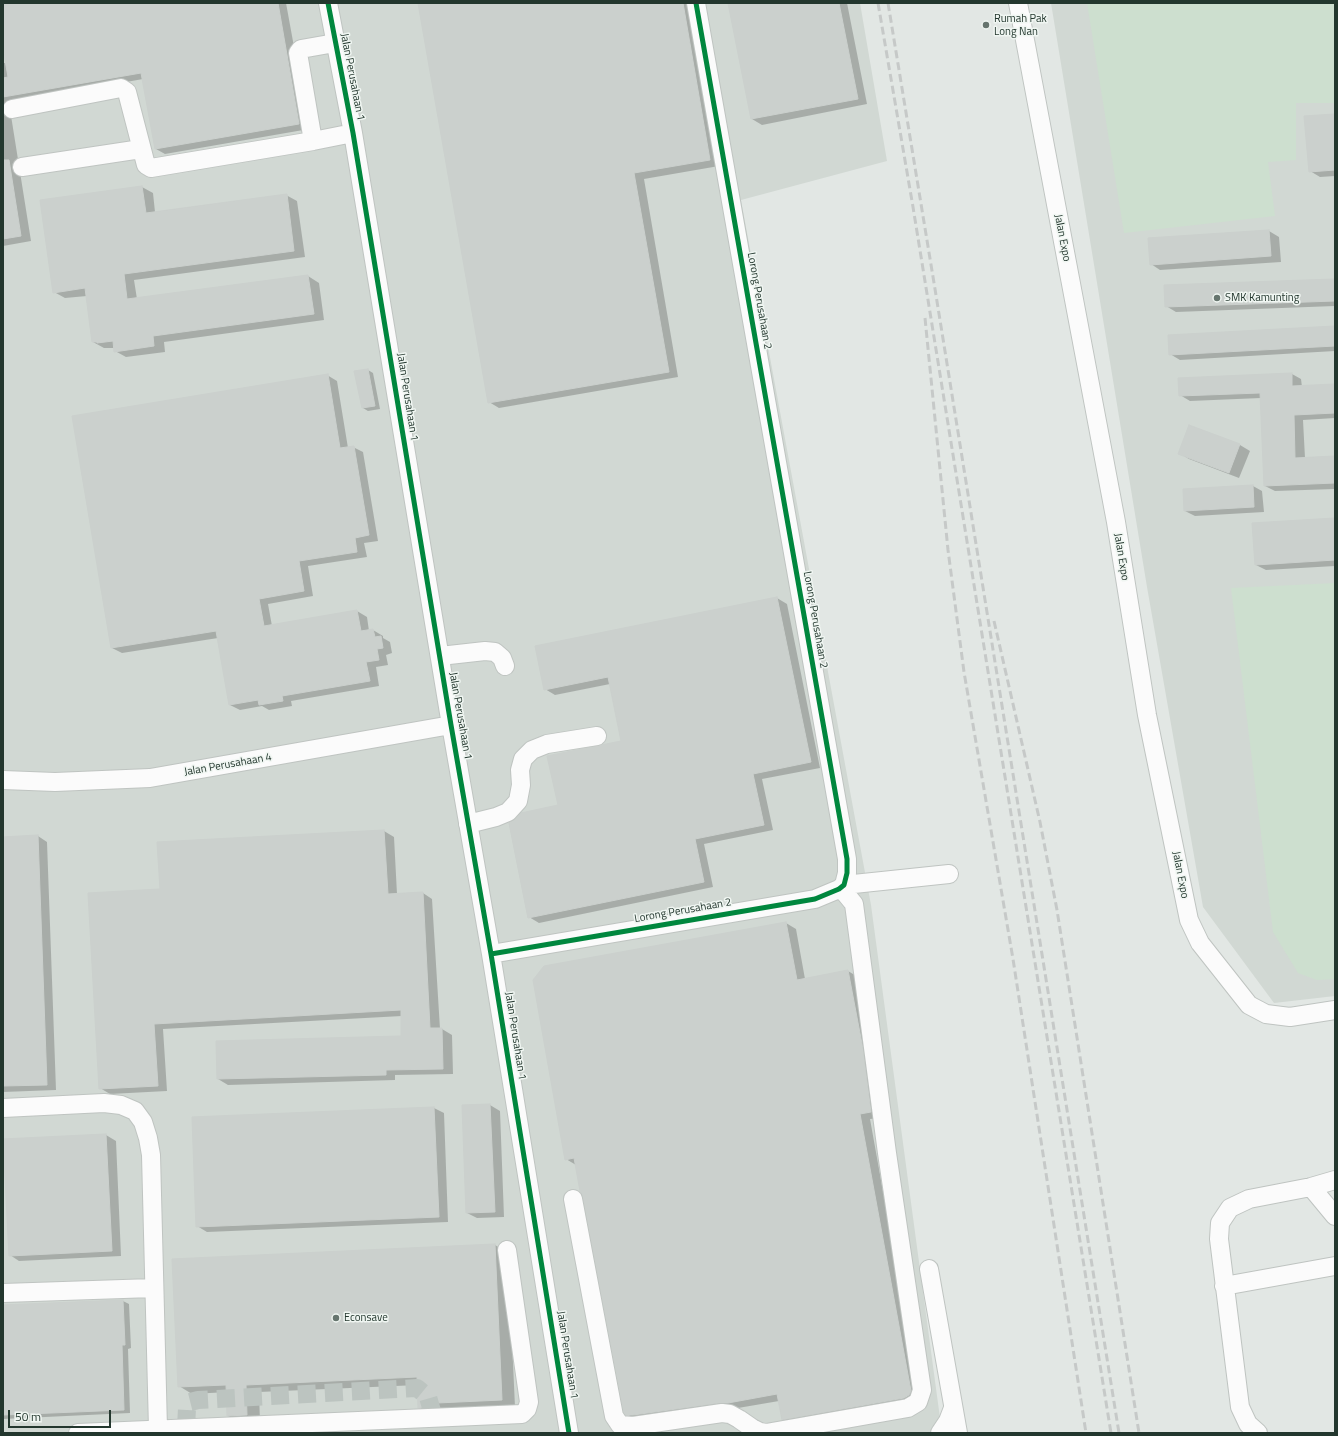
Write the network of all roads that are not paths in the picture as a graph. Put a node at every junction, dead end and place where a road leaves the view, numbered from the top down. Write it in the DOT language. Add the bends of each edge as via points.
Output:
graph roads {
  1 [pos="328,3"];
  2 [pos="696,3"];
  3 [pos="1018,3"];
  4 [pos="335,43"];
  5 [pos="12,109"];
  6 [pos="353,133"];
  7 [pos="313,141"];
  8 [pos="141,149"];
  9 [pos="22,167"];
  10 [pos="440,656"];
  11 [pos="505,666"];
  12 [pos="451,725"];
  13 [pos="597,736"];
  14 [pos="3,780"];
  15 [pos="468,824"];
  16 [pos="949,874"];
  17 [pos="841,887"];
  18 [pos="491,954"];
  19 [pos="1335,1010"];
  20 [pos="3,1108"];
  21 [pos="1335,1180"];
  22 [pos="1311,1187"];
  23 [pos="573,1199"];
  24 [pos="1335,1216"];
  25 [pos="507,1250"];
  26 [pos="1335,1266"];
  27 [pos="929,1269"];
  28 [pos="1224,1286"];
  29 [pos="154,1288"];
  30 [pos="3,1293"];
  31 [pos="953,1408"];
  32 [pos="427,1423"];
  33 [pos="336,1428"];
  34 [pos="158,1429"];
  35 [pos="78,1433"];
  36 [pos="569,1433"];
  37 [pos="940,1433"];
  38 [pos="958,1433"];
  39 [pos="1258,1433"];
  1 -- 4 [label="street, Jalan Perusahaan 1"];
  2 -- 17 [label="street, Lorong Perusahaan 2" via="845,851 848,873"];
  3 -- 19 [label="street, Jalan Expo" via="1114,514 1147,715 1188,920 1200,943 1249,1005 1266,1014 1290,1017"];
  4 -- 6 [label="street, Jalan Perusahaan 1"];
  4 -- 7 [label="street" via="301,49 298,53"];
  5 -- 8 [label="street" via="121,88 127,92"];
  6 -- 7 [label="street"];
  6 -- 10 [label="street, Jalan Perusahaan 1"];
  7 -- 8 [label="street" via="151,168 146,165"];
  8 -- 9 [label="street"];
  10 -- 11 [label="street" via="485,650 495,652 502,658"];
  10 -- 12 [label="street, Jalan Perusahaan 1"];
  12 -- 14 [label="street, Jalan Perusahaan 4" via="150,778 55,782"];
  12 -- 15 [label="street, Jalan Perusahaan 1"];
  13 -- 15 [label="street" via="547,744 532,750 523,759 518,801 502,815"];
  15 -- 18 [label="street, Jalan Perusahaan 1"];
  16 -- 17 [label="street"];
  17 -- 18 [label="street, Lorong Perusahaan 2" via="833,893 815,899"];
  17 -- 23 [label="street" via="854,904 922,1390 918,1402 908,1408 766,1433 752,1428 730,1414 620,1426 614,1416"];
  18 -- 36 [label="street, Jalan Perusahaan 1"];
  20 -- 29 [label="street" via="104,1104 121,1105 135,1112 143,1122 151,1155"];
  21 -- 22 [label="street"];
  22 -- 24 [label="street"];
  22 -- 28 [label="street" via="1249,1199 1230,1208 1220,1223"];
  25 -- 32 [label="street" via="529,1402 527,1409 522,1414"];
  26 -- 28 [label="street"];
  27 -- 31 [label="street"];
  28 -- 39 [label="street" via="1240,1407 1248,1424"];
  29 -- 30 [label="street"];
  29 -- 34 [label="street"];
  31 -- 37 [label="street"];
  31 -- 38 [label="street"];
  32 -- 33 [label="street"];
  33 -- 34 [label="street"];
  34 -- 35 [label="street"];
}
